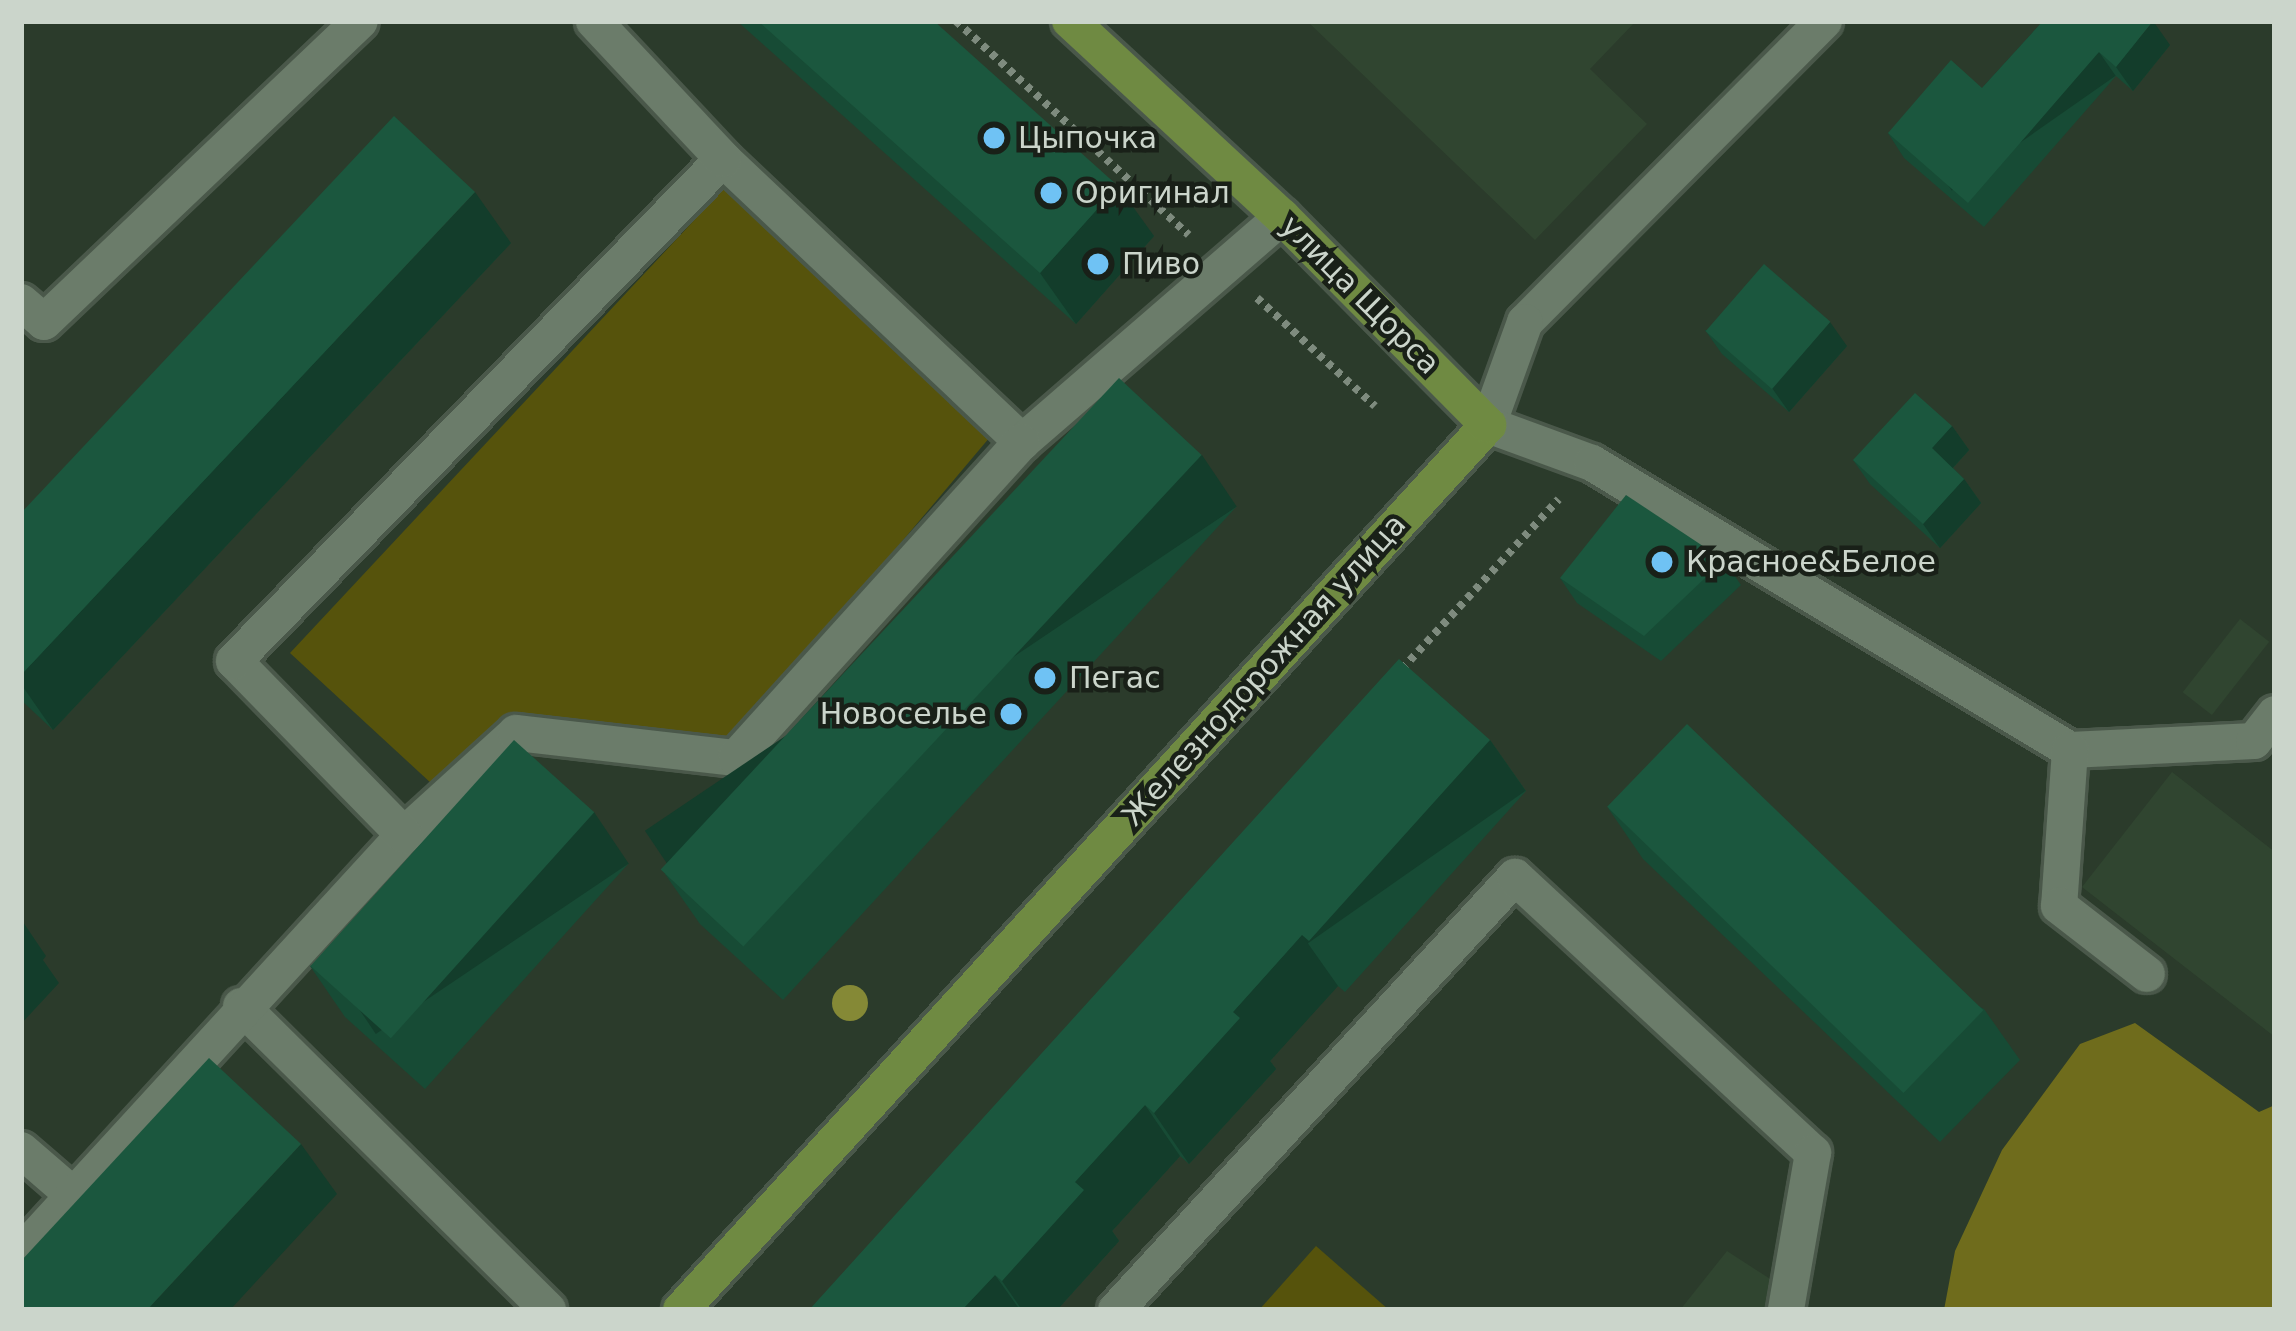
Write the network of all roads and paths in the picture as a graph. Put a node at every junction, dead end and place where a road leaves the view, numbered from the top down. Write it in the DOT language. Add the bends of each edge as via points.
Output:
graph roads {
  1 [pos="360,21"];
  2 [pos="594,21"];
  3 [pos="956,21"];
  4 [pos="1070,21"];
  5 [pos="1824,21"];
  6 [pos="723,159"];
  7 [pos="1282,217"];
  8 [pos="1224,268"];
  9 [pos="21,302"];
  10 [pos="1375,406"];
  11 [pos="1488,425"];
  12 [pos="1022,442"];
  13 [pos="1592,463"];
  14 [pos="1385,688"];
  15 [pos="2268,739"];
  16 [pos="2070,750"];
  17 [pos="404,835"];
  18 [pos="2147,974"];
  19 [pos="241,1006"];
  20 [pos="21,1150"];
  21 [pos="74,1195"];
  22 [pos="21,1253"];
  23 [pos="548,1310"];
  24 [pos="681,1310"];
  25 [pos="1116,1310"];
  26 [pos="1786,1310"];
  1 -- 9 [label="street" via="44,322"];
  2 -- 6 [label="street"];
  3 -- 8 [label="path"];
  4 -- 7 [label="main road, улица Щорса"];
  5 -- 11 [label="street, Железнодорожная улица" via="1525,322"];
  6 -- 12 [label="street"];
  6 -- 17 [label="street" via="234,662"];
  7 -- 8 [label="street"];
  7 -- 11 [label="main road, улица Щорса"];
  8 -- 10 [label="path"];
  8 -- 12 [label="street"];
  11 -- 13 [label="street"];
  11 -- 24 [label="main road, Железнодорожная улица"];
  12 -- 17 [label="street" via="736,758 516,733"];
  13 -- 14 [label="path"];
  13 -- 16 [label="street"];
  15 -- 16 [label="street"];
  16 -- 18 [label="street" via="2059,907"];
  17 -- 19 [label="street"];
  19 -- 21 [label="street"];
  19 -- 23 [label="street"];
  20 -- 21 [label="street"];
  21 -- 22 [label="street"];
  25 -- 26 [label="street" via="1515,878 1813,1153"];
}
